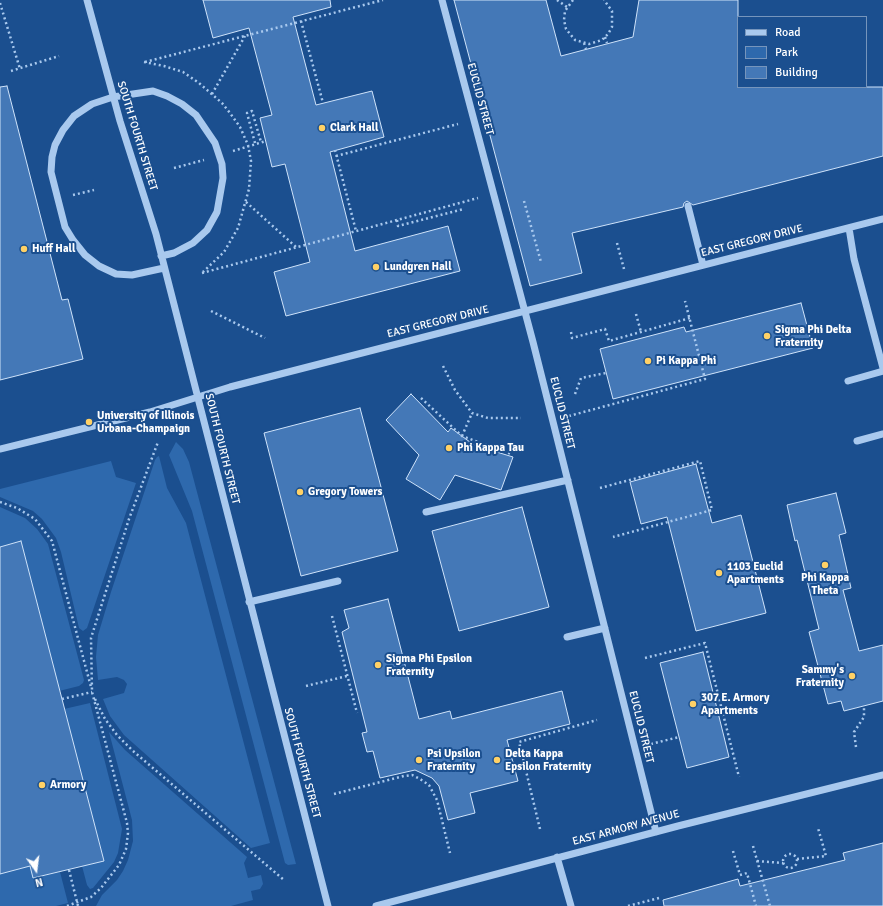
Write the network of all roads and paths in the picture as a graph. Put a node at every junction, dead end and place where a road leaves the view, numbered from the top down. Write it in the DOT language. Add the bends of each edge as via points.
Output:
graph roads {
  1 [pos="87,0"];
  2 [pos="383,0"];
  3 [pos="442,0"];
  4 [pos="557,0"];
  5 [pos="573,0"];
  6 [pos="604,0"];
  7 [pos="0,3"];
  8 [pos="567,7"];
  9 [pos="301,21"];
  10 [pos="246,36"];
  11 [pos="605,37"];
  12 [pos="597,42"];
  13 [pos="584,43"];
  14 [pos="607,43"];
  15 [pos="598,46"];
  16 [pos="586,49"];
  17 [pos="59,56"];
  18 [pos="144,62"];
  19 [pos="20,69"];
  20 [pos="11,70"];
  21 [pos="212,94"];
  22 [pos="113,97"];
  23 [pos="323,103"];
  24 [pos="474,120"];
  25 [pos="261,142"];
  26 [pos="255,144"];
  27 [pos="335,150"];
  28 [pos="336,156"];
  29 [pos="94,190"];
  30 [pos="494,194"];
  31 [pos="58,199"];
  32 [pos="524,201"];
  33 [pos="246,202"];
  34 [pos="688,206"];
  35 [pos="464,209"];
  36 [pos="883,219"];
  37 [pos="396,220"];
  38 [pos="849,228"];
  39 [pos="356,231"];
  40 [pos="617,243"];
  41 [pos="296,247"];
  42 [pos="162,256"];
  43 [pos="541,262"];
  44 [pos="703,265"];
  45 [pos="164,268"];
  46 [pos="202,273"];
  47 [pos="628,284"];
  48 [pos="686,301"];
  49 [pos="212,311"];
  50 [pos="525,311"];
  51 [pos="636,314"];
  52 [pos="690,318"];
  53 [pos="570,332"];
  54 [pos="641,332"];
  55 [pos="265,338"];
  56 [pos="443,366"];
  57 [pos="883,368"];
  58 [pos="883,371"];
  59 [pos="606,373"];
  60 [pos="848,381"];
  61 [pos="575,394"];
  62 [pos="198,396"];
  63 [pos="421,398"];
  64 [pos="472,413"];
  65 [pos="521,418"];
  66 [pos="553,421"];
  67 [pos="883,434"];
  68 [pos="462,436"];
  69 [pos="857,441"];
  70 [pos="158,442"];
  71 [pos="0,449"];
  72 [pos="511,454"];
  73 [pos="568,480"];
  74 [pos="600,488"];
  75 [pos="0,502"];
  76 [pos="426,512"];
  77 [pos="613,537"];
  78 [pos="338,582"];
  79 [pos="249,602"];
  80 [pos="332,616"];
  81 [pos="605,628"];
  82 [pos="567,637"];
  83 [pos="645,658"];
  84 [pos="347,676"];
  85 [pos="306,686"];
  86 [pos="92,692"];
  87 [pos="62,699"];
  88 [pos="864,706"];
  89 [pos="357,713"];
  90 [pos="597,720"];
  91 [pos="679,737"];
  92 [pos="856,747"];
  93 [pos="635,748"];
  94 [pos="883,775"];
  95 [pos="739,777"];
  96 [pos="334,794"];
  97 [pos="818,828"];
  98 [pos="540,829"];
  99 [pos="656,832"];
  100 [pos="752,846"];
  101 [pos="733,851"];
  102 [pos="450,853"];
  103 [pos="557,857"];
  104 [pos="797,859"];
  105 [pos="757,861"];
  106 [pos="783,863"];
  107 [pos="69,870"];
  108 [pos="284,880"];
  109 [pos="659,898"];
  110 [pos="78,905"];
  111 [pos="67,906"];
  112 [pos="328,906"];
  113 [pos="376,906"];
  114 [pos="571,906"];
  115 [pos="628,906"];
  116 [pos="756,906"];
  117 [pos="770,906"];
  1 -- 22 [label="street, SOUTH FOURTH STREET"];
  2 -- 9 [label="path"];
  3 -- 24 [label="street, EUCLID STREET"];
  4 -- 8 [label="path"];
  5 -- 8 [label="path"];
  6 -- 11 [label="path" via="613,15 612,27"];
  7 -- 19 [label="path"];
  8 -- 13 [label="path" via="564,20 566,29 576,40"];
  9 -- 10 [label="path"];
  9 -- 23 [label="path"];
  10 -- 18 [label="path"];
  10 -- 21 [label="path"];
  11 -- 12 [label="path"];
  11 -- 14 [label="path"];
  12 -- 13 [label="path"];
  12 -- 15 [label="path"];
  13 -- 16 [label="path"];
  17 -- 19 [label="path"];
  19 -- 20 [label="path"];
  22 -- 31 [label="street" via="92,104 74,116 55,145 51,172"];
  22 -- 42 [label="street, SOUTH FOURTH STREET"];
  22 -- 42 [label="street" via="153,91 182,104 196,115 209,132 220,156 223,178 221,197 217,212 207,230 193,243"];
  24 -- 28 [label="path"];
  24 -- 30 [label="street, EUCLID STREET"];
  25 -- 26 [label="path" via="252,112 247,113"];
  27 -- 28 [label="path"];
  28 -- 39 [label="path"];
  29 -- 31 [label="path"];
  30 -- 37 [label="path"];
  30 -- 50 [label="street, EUCLID STREET"];
  31 -- 45 [label="street" via="66,227 73,240 85,255 99,266 116,274 132,275"];
  32 -- 43 [label="path"];
  33 -- 41 [label="path"];
  34 -- 44 [label="street"];
  35 -- 37 [label="path" via="398,226"];
  36 -- 38 [label="street, EAST GREGORY DRIVE"];
  37 -- 39 [label="path"];
  38 -- 44 [label="street, EAST GREGORY DRIVE"];
  38 -- 57 [label="street" via="854,259"];
  39 -- 41 [label="path"];
  40 -- 47 [label="path"];
  41 -- 46 [label="path"];
  42 -- 45 [label="street, SOUTH FOURTH STREET"];
  44 -- 47 [label="street, EAST GREGORY DRIVE"];
  45 -- 62 [label="street, SOUTH FOURTH STREET"];
  47 -- 50 [label="street, EAST GREGORY DRIVE"];
  48 -- 52 [label="path"];
  49 -- 55 [label="path"];
  50 -- 62 [label="street, EAST GREGORY DRIVE"];
  50 -- 66 [label="street, EUCLID STREET"];
  51 -- 54 [label="path"];
  52 -- 54 [label="path"];
  52 -- 66 [label="path" via="705,379"];
  53 -- 54 [label="path" via="572,338 606,329 609,341"];
  56 -- 64 [label="path" via="459,396"];
  58 -- 60 [label="street"];
  59 -- 61 [label="path" via="582,378"];
  62 -- 71 [label="street, EAST GREGORY DRIVE" via="150,412"];
  62 -- 79 [label="street, SOUTH FOURTH STREET"];
  63 -- 68 [label="path"];
  64 -- 65 [label="path" via="488,418"];
  64 -- 68 [label="path"];
  66 -- 73 [label="street, EUCLID STREET"];
  67 -- 69 [label="street"];
  68 -- 72 [label="path"];
  70 -- 86 [label="path" via="129,519 91,638"];
  73 -- 76 [label="street"];
  73 -- 81 [label="street, EUCLID STREET"];
  74 -- 77 [label="path" via="700,462 712,510"];
  75 -- 86 [label="path" via="17,508 35,519 52,541"];
  78 -- 79 [label="street"];
  79 -- 112 [label="street, SOUTH FOURTH STREET"];
  80 -- 84 [label="path"];
  81 -- 82 [label="street"];
  81 -- 93 [label="street, EUCLID STREET"];
  83 -- 95 [label="path" via="705,643"];
  84 -- 85 [label="path"];
  84 -- 89 [label="path"];
  86 -- 87 [label="path"];
  86 -- 108 [label="path" via="105,719 133,751"];
  86 -- 110 [label="path" via="128,832 124,856 115,871 91,897"];
  88 -- 92 [label="path" via="864,717 854,732"];
  90 -- 98 [label="path" via="519,742"];
  91 -- 93 [label="path"];
  93 -- 99 [label="street, EUCLID STREET"];
  94 -- 99 [label="street, EAST ARMORY AVENUE"];
  96 -- 102 [label="path" via="404,776 420,779 429,784 437,800"];
  97 -- 104 [label="path" via="826,856"];
  99 -- 103 [label="street, EAST ARMORY AVENUE"];
  100 -- 105 [label="path"];
  101 -- 116 [label="path" via="740,875 747,873"];
  103 -- 113 [label="street, EAST ARMORY AVENUE"];
  103 -- 114 [label="street"];
  104 -- 106 [label="path" via="797,864 793,867 786,867"];
  104 -- 106 [label="path" via="793,854 788,854 784,856"];
  105 -- 106 [label="path"];
  105 -- 117 [label="path"];
  107 -- 110 [label="path"];
  109 -- 115 [label="path"];
  110 -- 111 [label="path"];
}
